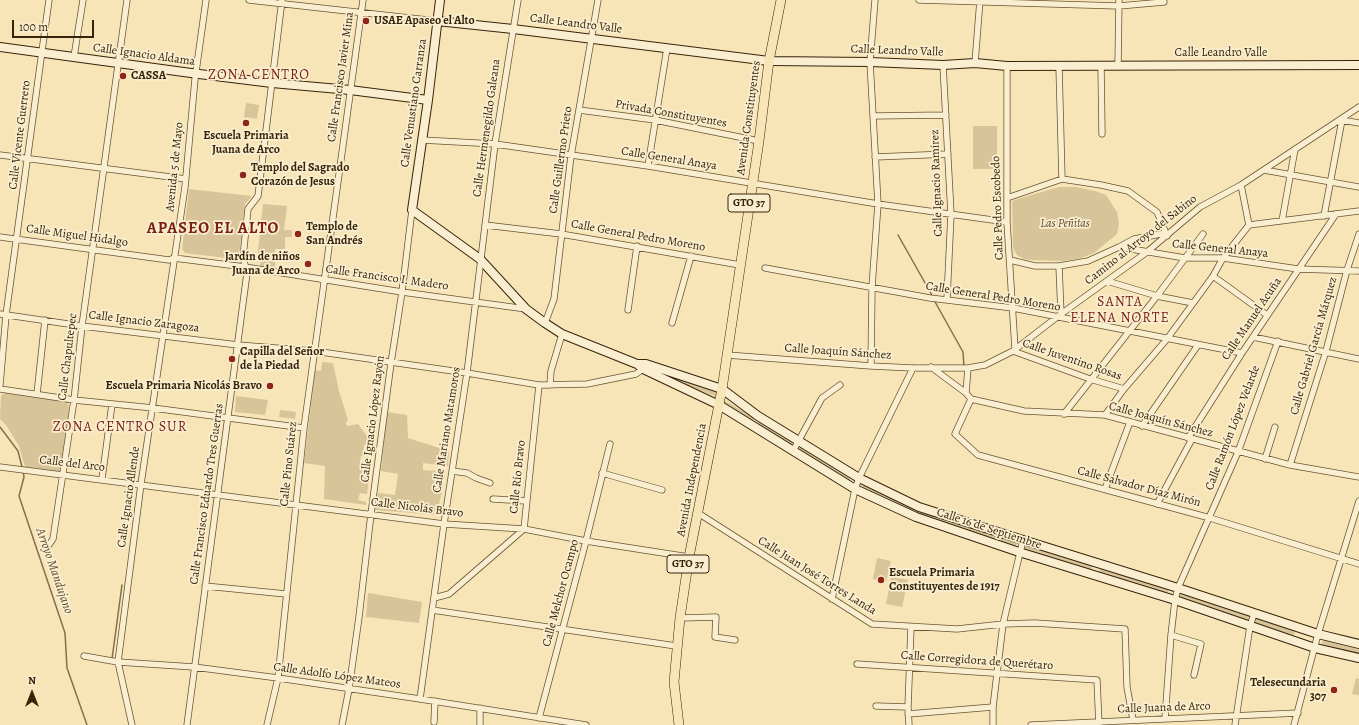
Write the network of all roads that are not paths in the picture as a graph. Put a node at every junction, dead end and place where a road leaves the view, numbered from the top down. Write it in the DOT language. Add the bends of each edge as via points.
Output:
graph roads {
  1 [pos="49,0"];
  2 [pos="83,0"];
  3 [pos="127,0"];
  4 [pos="206,0"];
  5 [pos="249,0"];
  6 [pos="363,0"];
  7 [pos="440,0"];
  8 [pos="518,0"];
  9 [pos="598,0"];
  10 [pos="781,0"];
  11 [pos="875,0"];
  12 [pos="919,0"];
  13 [pos="980,1"];
  14 [pos="282,2"];
  15 [pos="1164,2"];
  16 [pos="1119,3"];
  17 [pos="361,12"];
  18 [pos="437,21"];
  19 [pos="513,29"];
  20 [pos="592,38"];
  21 [pos="0,47"];
  22 [pos="667,48"];
  23 [pos="41,53"];
  24 [pos="74,57"];
  25 [pos="769,61"];
  26 [pos="870,62"];
  27 [pos="975,63"];
  28 [pos="118,64"];
  29 [pos="944,65"];
  30 [pos="1101,65"];
  31 [pos="1118,65"];
  32 [pos="1359,65"];
  33 [pos="1007,66"];
  34 [pos="1060,66"];
  35 [pos="195,74"];
  36 [pos="272,83"];
  37 [pos="350,90"];
  38 [pos="428,100"];
  39 [pos="1359,107"];
  40 [pos="579,110"];
  41 [pos="946,115"];
  42 [pos="873,116"];
  43 [pos="655,120"];
  44 [pos="1342,120"];
  45 [pos="1359,123"];
  46 [pos="1102,134"];
  47 [pos="422,140"];
  48 [pos="759,141"];
  49 [pos="495,144"];
  50 [pos="1296,150"];
  51 [pos="948,154"];
  52 [pos="0,155"];
  53 [pos="571,156"];
  54 [pos="875,157"];
  55 [pos="28,158"];
  56 [pos="648,166"];
  57 [pos="104,168"];
  58 [pos="1264,170"];
  59 [pos="1291,175"];
  60 [pos="186,179"];
  61 [pos="1062,179"];
  62 [pos="1331,182"];
  63 [pos="752,183"];
  64 [pos="1241,185"];
  65 [pos="1359,187"];
  66 [pos="1007,198"];
  67 [pos="878,204"];
  68 [pos="334,205"];
  69 [pos="412,210"];
  70 [pos="1359,211"];
  71 [pos="951,214"];
  72 [pos="1336,214"];
  73 [pos="1324,216"];
  74 [pos="1282,221"];
  75 [pos="1007,222"];
  76 [pos="485,225"];
  77 [pos="1249,225"];
  78 [pos="562,234"];
  79 [pos="1167,234"];
  80 [pos="1204,234"];
  81 [pos="1359,234"];
  82 [pos="0,237"];
  83 [pos="16,239"];
  84 [pos="637,246"];
  85 [pos="1119,247"];
  86 [pos="93,250"];
  87 [pos="1147,252"];
  88 [pos="691,256"];
  89 [pos="174,258"];
  90 [pos="1185,258"];
  91 [pos="1223,258"];
  92 [pos="480,259"];
  93 [pos="1010,260"];
  94 [pos="740,266"];
  95 [pos="1059,266"];
  96 [pos="245,267"];
  97 [pos="765,268"];
  98 [pos="1298,269"];
  99 [pos="1347,270"];
  100 [pos="1359,271"];
  101 [pos="1213,276"];
  102 [pos="325,280"];
  103 [pos="1107,282"];
  104 [pos="872,287"];
  105 [pos="402,292"];
  106 [pos="1157,296"];
  107 [pos="947,299"];
  108 [pos="476,302"];
  109 [pos="1193,303"];
  110 [pos="1013,308"];
  111 [pos="526,309"];
  112 [pos="628,310"];
  113 [pos="3,314"];
  114 [pos="1268,315"];
  115 [pos="1059,316"];
  116 [pos="45,320"];
  117 [pos="545,323"];
  118 [pos="672,323"];
  119 [pos="82,326"];
  120 [pos="1129,331"];
  121 [pos="562,334"];
  122 [pos="163,335"];
  123 [pos="1253,337"];
  124 [pos="1167,339"];
  125 [pos="1278,341"];
  126 [pos="238,345"];
  127 [pos="1198,345"];
  128 [pos="1014,350"];
  129 [pos="1326,351"];
  130 [pos="314,352"];
  131 [pos="1242,353"];
  132 [pos="727,355"];
  133 [pos="1359,359"];
  134 [pos="391,363"];
  135 [pos="642,366"];
  136 [pos="871,366"];
  137 [pos="930,367"];
  138 [pos="913,368"];
  139 [pos="968,368"];
  140 [pos="467,373"];
  141 [pos="1090,379"];
  142 [pos="0,385"];
  143 [pos="539,385"];
  144 [pos="550,385"];
  145 [pos="840,385"];
  146 [pos="0,389"];
  147 [pos="1124,389"];
  148 [pos="722,390"];
  149 [pos="966,393"];
  150 [pos="37,394"];
  151 [pos="971,399"];
  152 [pos="74,400"];
  153 [pos="112,404"];
  154 [pos="719,406"];
  155 [pos="153,408"];
  156 [pos="1064,414"];
  157 [pos="1105,415"];
  158 [pos="758,416"];
  159 [pos="229,418"];
  160 [pos="1130,422"];
  161 [pos="752,426"];
  162 [pos="1142,426"];
  163 [pos="1275,427"];
  164 [pos="304,428"];
  165 [pos="1190,439"];
  166 [pos="799,441"];
  167 [pos="610,444"];
  168 [pos="793,451"];
  169 [pos="1238,452"];
  170 [pos="1265,459"];
  171 [pos="1290,465"];
  172 [pos="0,467"];
  173 [pos="452,471"];
  174 [pos="602,473"];
  175 [pos="63,474"];
  176 [pos="1359,477"];
  177 [pos="859,478"];
  178 [pos="102,479"];
  179 [pos="490,483"];
  180 [pos="141,484"];
  181 [pos="855,489"];
  182 [pos="1105,489"];
  183 [pos="662,490"];
  184 [pos="217,494"];
  185 [pos="493,499"];
  186 [pos="526,501"];
  187 [pos="1359,501"];
  188 [pos="296,504"];
  189 [pos="1157,504"];
  190 [pos="919,507"];
  191 [pos="698,513"];
  192 [pos="371,514"];
  193 [pos="916,518"];
  194 [pos="1210,518"];
  195 [pos="444,524"];
  196 [pos="524,529"];
  197 [pos="1023,540"];
  198 [pos="586,541"];
  199 [pos="48,546"];
  200 [pos="1019,552"];
  201 [pos="690,557"];
  202 [pos="1342,558"];
  203 [pos="1100,564"];
  204 [pos="1359,564"];
  205 [pos="1096,574"];
  206 [pos="205,586"];
  207 [pos="1178,588"];
  208 [pos="286,594"];
  209 [pos="434,598"];
  210 [pos="832,599"];
  211 [pos="1175,600"];
  212 [pos="432,610"];
  213 [pos="1254,614"];
  214 [pos="680,618"];
  215 [pos="1004,624"];
  216 [pos="1250,626"];
  217 [pos="911,627"];
  218 [pos="1300,628"];
  219 [pos="562,630"];
  220 [pos="1318,634"];
  221 [pos="1171,635"];
  222 [pos="735,640"];
  223 [pos="1296,642"];
  224 [pos="1359,644"];
  225 [pos="676,646"];
  226 [pos="1315,648"];
  227 [pos="84,656"];
  228 [pos="1359,658"];
  229 [pos="118,662"];
  230 [pos="857,664"];
  231 [pos="194,667"];
  232 [pos="910,668"];
  233 [pos="997,673"];
  234 [pos="1194,675"];
  235 [pos="278,678"];
  236 [pos="349,689"];
  237 [pos="420,698"];
  238 [pos="435,701"];
  239 [pos="876,706"];
  240 [pos="993,706"];
  241 [pos="908,707"];
  242 [pos="480,708"];
  243 [pos="1298,713"];
  244 [pos="908,714"];
  245 [pos="1236,716"];
  246 [pos="539,718"];
  247 [pos="1165,719"];
  248 [pos="1133,720"];
  249 [pos="434,722"];
  250 [pos="1181,722"];
  251 [pos="1099,723"];
  252 [pos="568,724"];
  253 [pos="132,725"];
  254 [pos="187,725"];
  255 [pos="267,725"];
  256 [pos="342,725"];
  257 [pos="480,725"];
  258 [pos="586,725"];
  259 [pos="679,725"];
  260 [pos="909,725"];
  261 [pos="993,725"];
  262 [pos="1031,725"];
  263 [pos="1049,725"];
  264 [pos="1234,725"];
  265 [pos="1294,725"];
  1 -- 23 [label="street, Calle Vicente Guerrero"];
  2 -- 24 [label="street"];
  3 -- 28 [label="street, Calle Chapultepec"];
  4 -- 35 [label="street, Avenida 5 de Mayo"];
  5 -- 14 [label="street"];
  6 -- 17 [label="street, Calle Francisco Javier Mina"];
  7 -- 18 [label="street, Calle Venustiano Carranza"];
  8 -- 19 [label="street, Calle Hermenegildo Galeana"];
  9 -- 20 [label="street, Calle Guillermo Prieto"];
  10 -- 25 [label="main road, Avenida Constituyentes / GTO 37"];
  11 -- 26 [label="street"];
  12 -- 13 [label="street"];
  13 -- 16 [label="street"];
  13 -- 27 [label="street"];
  14 -- 17 [label="street"];
  14 -- 36 [label="street"];
  15 -- 16 [label="street"];
  16 -- 31 [label="street"];
  17 -- 18 [label="street"];
  17 -- 37 [label="street, Calle Francisco Javier Mina"];
  18 -- 19 [label="street, Calle Leandro Valle"];
  18 -- 38 [label="street, Calle Venustiano Carranza"];
  19 -- 20 [label="street, Calle Leandro Valle"];
  19 -- 49 [label="street, Calle Hermenegildo Galeana"];
  20 -- 22 [label="street, Calle Leandro Valle"];
  20 -- 40 [label="street, Calle Guillermo Prieto"];
  21 -- 23 [label="street, Calle Ignacio Aldama"];
  22 -- 25 [label="street, Calle Leandro Valle"];
  22 -- 43 [label="street"];
  23 -- 24 [label="street, Calle Ignacio Aldama"];
  23 -- 55 [label="street, Calle Vicente Guerrero"];
  24 -- 28 [label="street, Calle Ignacio Aldama"];
  25 -- 26 [label="street, Calle Leandro Valle"];
  25 -- 48 [label="main road, Avenida Constituyentes / GTO 37"];
  26 -- 29 [label="street, Calle Leandro Valle"];
  26 -- 42 [label="street"];
  27 -- 29 [label="street, Calle Leandro Valle"];
  27 -- 33 [label="street, Calle Leandro Valle"];
  28 -- 35 [label="street, Calle Ignacio Aldama"];
  28 -- 57 [label="street, Calle Chapultepec"];
  29 -- 41 [label="street, Calle Ignacio Ramírez"];
  30 -- 31 [label="street, Calle Leandro Valle"];
  30 -- 34 [label="street, Calle Leandro Valle"];
  30 -- 46 [label="street"];
  31 -- 32 [label="street, Calle Leandro Valle"];
  33 -- 34 [label="street, Calle Leandro Valle"];
  33 -- 66 [label="street, Calle Pedro Escobedo"];
  34 -- 61 [label="street"];
  35 -- 36 [label="street, Calle Ignacio Aldama"];
  35 -- 60 [label="street, Avenida 5 de Mayo"];
  36 -- 37 [label="street, Calle Ignacio Aldama"];
  36 -- 96 [label="street, Calle Francisco Eduardo Tres Guerras" via="258,196 248,209 243,257"];
  37 -- 38 [label="street, Calle Ignacio Aldama"];
  37 -- 68 [label="street, Calle Francisco Javier Mina"];
  38 -- 47 [label="street, Calle Venustiano Carranza"];
  39 -- 44 [label="street, Camino al Arroyo del Sabino"];
  40 -- 43 [label="street, Privada Constituyentes"];
  40 -- 53 [label="street, Calle Guillermo Prieto"];
  41 -- 42 [label="street"];
  41 -- 51 [label="street, Calle Ignacio Ramírez"];
  42 -- 54 [label="street"];
  43 -- 48 [label="street, Privada Constituyentes"];
  43 -- 56 [label="street"];
  44 -- 45 [label="street"];
  44 -- 50 [label="street, Camino al Arroyo del Sabino"];
  44 -- 62 [label="street"];
  47 -- 49 [label="street, Calle General Anaya"];
  47 -- 69 [label="street, Calle Venustiano Carranza"];
  48 -- 63 [label="main road, Avenida Constituyentes / GTO 37"];
  49 -- 53 [label="street, Calle General Anaya"];
  49 -- 76 [label="street, Calle Hermenegildo Galeana"];
  50 -- 58 [label="street, Camino al Arroyo del Sabino"];
  50 -- 59 [label="street"];
  51 -- 54 [label="street"];
  51 -- 71 [label="street, Calle Ignacio Ramírez"];
  52 -- 55 [label="street"];
  53 -- 56 [label="street, Calle General Anaya"];
  53 -- 78 [label="street, Calle Guillermo Prieto"];
  54 -- 67 [label="street"];
  55 -- 57 [label="street"];
  55 -- 83 [label="street, Calle Vicente Guerrero"];
  56 -- 63 [label="street, Calle General Anaya"];
  57 -- 60 [label="street"];
  57 -- 86 [label="street, Calle Chapultepec"];
  58 -- 59 [label="street"];
  58 -- 64 [label="street, Camino al Arroyo del Sabino"];
  59 -- 62 [label="street"];
  59 -- 74 [label="street"];
  60 -- 89 [label="street, Avenida 5 de Mayo"];
  61 -- 66 [label="street"];
  61 -- 79 [label="street" via="1128,191 1157,212"];
  62 -- 65 [label="street"];
  62 -- 73 [label="street"];
  63 -- 67 [label="street, Calle General Anaya"];
  63 -- 94 [label="main road, Avenida Constituyentes / GTO 37"];
  64 -- 77 [label="street"];
  64 -- 79 [label="street, Camino al Arroyo del Sabino" via="1200,207"];
  66 -- 75 [label="street, Calle Pedro Escobedo"];
  67 -- 71 [label="street, Calle General Anaya"];
  67 -- 104 [label="street"];
  68 -- 102 [label="street, Calle Pino Suárez"];
  69 -- 92 [label="street, Calle 16 de Septiembre"];
  69 -- 105 [label="street, Calle Ignacio López Rayón"];
  70 -- 72 [label="street"];
  71 -- 75 [label="street, Calle General Anaya"];
  71 -- 107 [label="street, Calle Ignacio Ramírez"];
  72 -- 73 [label="street"];
  72 -- 98 [label="street, Calle Manuel Acuña"];
  73 -- 74 [label="street"];
  74 -- 77 [label="street"];
  75 -- 93 [label="street, Calle Pedro Escobedo"];
  76 -- 78 [label="street, Calle General Pedro Moreno"];
  76 -- 92 [label="street, Calle Hermenegildo Galeana"];
  77 -- 91 [label="street"];
  78 -- 84 [label="street, Calle General Pedro Moreno"];
  78 -- 117 [label="street, Calle Guillermo Prieto" via="554,299"];
  79 -- 85 [label="street" via="1134,239"];
  79 -- 87 [label="street, Camino al Arroyo del Sabino"];
  80 -- 90 [label="street"];
  81 -- 99 [label="street, Calle Gabriel García Márquez"];
  82 -- 83 [label="street, Calle Miguel Hidalgo"];
  83 -- 86 [label="street, Calle Miguel Hidalgo"];
  83 -- 113 [label="street, Calle Vicente Guerrero"];
  84 -- 88 [label="street, Calle General Pedro Moreno"];
  84 -- 112 [label="street"];
  85 -- 87 [label="street, Calle General Anaya"];
  85 -- 95 [label="street" via="1088,260"];
  86 -- 89 [label="street, Calle Miguel Hidalgo" via="169,260"];
  86 -- 119 [label="street, Calle Chapultepec"];
  87 -- 90 [label="street, Calle General Anaya"];
  87 -- 103 [label="street, Camino al Arroyo del Sabino"];
  88 -- 94 [label="street, Calle General Pedro Moreno"];
  88 -- 118 [label="street"];
  89 -- 96 [label="street, Calle Miguel Hidalgo"];
  89 -- 122 [label="street, Avenida 5 de Mayo"];
  90 -- 91 [label="street, Calle General Anaya"];
  90 -- 106 [label="street"];
  91 -- 98 [label="street, Calle General Anaya"];
  91 -- 101 [label="street"];
  92 -- 108 [label="street, Calle Mariano Matamoros"];
  92 -- 111 [label="street, Calle 16 de Septiembre"];
  93 -- 95 [label="street" via="1035,266"];
  93 -- 110 [label="street, Calle Pedro Escobedo"];
  94 -- 132 [label="main road, Avenida Constituyentes / GTO 37"];
  95 -- 115 [label="street"];
  96 -- 102 [label="street, Calle Francisco I. Madero"];
  96 -- 126 [label="street, Calle Francisco Eduardo Tres Guerras" via="248,273"];
  97 -- 104 [label="street, Calle General Pedro Moreno"];
  98 -- 99 [label="street, Calle General Anaya"];
  98 -- 114 [label="street, Calle Manuel Acuña"];
  99 -- 100 [label="street, Calle General Anaya"];
  99 -- 129 [label="street, Calle Gabriel García Márquez"];
  101 -- 109 [label="street"];
  101 -- 114 [label="street"];
  102 -- 105 [label="street, Calle Francisco I. Madero"];
  102 -- 130 [label="street, Calle Pino Suárez"];
  103 -- 106 [label="street"];
  103 -- 115 [label="street, Camino al Arroyo del Sabino"];
  104 -- 107 [label="street, Calle General Pedro Moreno"];
  104 -- 136 [label="street"];
  105 -- 108 [label="street, Calle Francisco I. Madero"];
  105 -- 134 [label="street, Calle Ignacio López Rayón"];
  106 -- 109 [label="street"];
  106 -- 120 [label="street"];
  107 -- 110 [label="street, Calle General Pedro Moreno"];
  108 -- 111 [label="street, Calle Francisco I. Madero"];
  108 -- 140 [label="street, Calle Mariano Matamoros"];
  109 -- 124 [label="street"];
  110 -- 115 [label="street, Calle General Pedro Moreno"];
  110 -- 128 [label="street, Calle Pedro Escobedo"];
  111 -- 117 [label="street, Calle 16 de Septiembre"];
  113 -- 116 [label="street, Calle Ignacio Zaragoza"];
  113 -- 142 [label="street, Calle Vicente Guerrero"];
  114 -- 123 [label="street, Calle Manuel Acuña"];
  115 -- 120 [label="street, Calle General Pedro Moreno"];
  115 -- 128 [label="street, Camino al Arroyo del Sabino"];
  116 -- 119 [label="street, Calle Ignacio Zaragoza"];
  116 -- 150 [label="street"];
  117 -- 121 [label="street, Calle 16 de Septiembre"];
  119 -- 122 [label="street, Calle Ignacio Zaragoza"];
  119 -- 152 [label="street, Calle Chapultepec"];
  120 -- 124 [label="street, Calle General Pedro Moreno"];
  120 -- 141 [label="street"];
  121 -- 135 [label="street, Calle 16 de Septiembre"];
  121 -- 144 [label="street" via="551,371"];
  122 -- 126 [label="street, Calle Ignacio Zaragoza"];
  122 -- 155 [label="street, Calle Ignacio Allende"];
  123 -- 125 [label="street"];
  123 -- 131 [label="street, Calle Manuel Acuña"];
  124 -- 127 [label="street, Calle General Pedro Moreno"];
  124 -- 147 [label="street"];
  125 -- 129 [label="street"];
  125 -- 169 [label="street, Calle Ramón López Velarde"];
  126 -- 130 [label="street, Calle Ignacio Zaragoza"];
  126 -- 159 [label="street, Calle Francisco Eduardo Tres Guerras"];
  127 -- 131 [label="street, Calle General Pedro Moreno"];
  127 -- 162 [label="street"];
  128 -- 139 [label="street, Camino al Arroyo del Sabino" via="985,365"];
  128 -- 141 [label="street, Calle Juventino Rosas"];
  129 -- 133 [label="street"];
  129 -- 171 [label="street, Calle Gabriel García Márquez"];
  130 -- 134 [label="street, Calle Ignacio Zaragoza"];
  130 -- 164 [label="street, Calle Pino Suárez"];
  131 -- 165 [label="street, Calle Manuel Acuña"];
  132 -- 136 [label="street, Calle Joaquín Sánchez"];
  132 -- 148 [label="main road, Avenida Constituyentes / GTO 37"];
  134 -- 140 [label="street, Calle Ignacio Zaragoza"];
  134 -- 192 [label="street, Calle Ignacio López Rayón"];
  135 -- 144 [label="street, Calle Ignacio Zaragoza" via="636,374 587,384"];
  135 -- 148 [label="street, Calle 16 de Septiembre"];
  135 -- 154 [label="street, Calle 16 de Septiembre"];
  136 -- 138 [label="street, Calle Joaquín Sánchez"];
  137 -- 138 [label="street, Calle Joaquín Sánchez"];
  137 -- 139 [label="street, Camino al Arroyo del Sabino"];
  137 -- 149 [label="street"];
  138 -- 177 [label="street"];
  139 -- 149 [label="street"];
  140 -- 143 [label="street, Calle Ignacio Zaragoza"];
  140 -- 173 [label="street, Calle Mariano Matamoros"];
  141 -- 147 [label="street, Calle Juventino Rosas"];
  141 -- 156 [label="street"];
  143 -- 144 [label="street, Calle Ignacio Zaragoza"];
  143 -- 186 [label="street, Calle Río Bravo"];
  145 -- 166 [label="street" via="822,398"];
  146 -- 150 [label="street"];
  147 -- 157 [label="street"];
  148 -- 154 [label="main road, Avenida Constituyentes / GTO 37"];
  148 -- 158 [label="street, Calle 16 de Septiembre"];
  149 -- 151 [label="street"];
  150 -- 152 [label="street"];
  151 -- 156 [label="street, Calle Joaquín Sánchez" via="1024,411"];
  151 -- 182 [label="street, Calle Salvador Díaz Mirón" via="955,434 978,455"];
  152 -- 153 [label="street"];
  152 -- 175 [label="street, Calle Chapultepec"];
  153 -- 155 [label="street"];
  153 -- 178 [label="street"];
  154 -- 161 [label="street, Calle 16 de Septiembre"];
  154 -- 191 [label="main road, Avenida Independencia / GTO 37"];
  155 -- 159 [label="street"];
  155 -- 180 [label="street, Calle Ignacio Allende"];
  156 -- 157 [label="street, Calle Joaquín Sánchez"];
  157 -- 160 [label="street, Calle Joaquín Sánchez"];
  158 -- 161 [label="street"];
  158 -- 166 [label="street, Calle 16 de Septiembre"];
  159 -- 164 [label="street"];
  159 -- 184 [label="street, Calle Francisco Eduardo Tres Guerras"];
  160 -- 162 [label="street, Calle Joaquín Sánchez"];
  160 -- 182 [label="street"];
  161 -- 168 [label="street, Calle 16 de Septiembre"];
  162 -- 165 [label="street, Calle Joaquín Sánchez"];
  163 -- 170 [label="street"];
  164 -- 188 [label="street, Calle Pino Suárez"];
  165 -- 169 [label="street, Calle Joaquín Sánchez"];
  165 -- 189 [label="street, Calle Manuel Acuña"];
  166 -- 168 [label="street"];
  166 -- 177 [label="street, Calle 16 de Septiembre"];
  167 -- 174 [label="street, Calle Melchor Ocampo"];
  168 -- 181 [label="street, Calle 16 de Septiembre"];
  169 -- 170 [label="street, Calle Joaquín Sánchez"];
  169 -- 194 [label="street, Calle Ramón López Velarde"];
  170 -- 171 [label="street, Calle Joaquín Sánchez"];
  171 -- 176 [label="street, Calle Joaquín Sánchez"];
  172 -- 175 [label="street, Calle del Arco"];
  173 -- 179 [label="street" via="467,473"];
  173 -- 195 [label="street, Calle Mariano Matamoros"];
  174 -- 183 [label="street"];
  174 -- 198 [label="street, Calle Melchor Ocampo"];
  175 -- 178 [label="street, Calle del Arco"];
  175 -- 199 [label="street, Calle Chapultepec" via="53,539"];
  177 -- 181 [label="street"];
  177 -- 190 [label="street, Calle 16 de Septiembre"];
  178 -- 180 [label="street, Calle del Arco"];
  180 -- 184 [label="street, Calle Nicolás Bravo"];
  180 -- 229 [label="street, Calle Ignacio Allende"];
  181 -- 193 [label="street, Calle 16 de Septiembre"];
  181 -- 210 [label="street"];
  182 -- 189 [label="street, Calle Salvador Díaz Mirón"];
  184 -- 188 [label="street, Calle Nicolás Bravo"];
  184 -- 206 [label="street, Calle Francisco Eduardo Tres Guerras"];
  185 -- 186 [label="street"];
  186 -- 196 [label="street, Calle Río Bravo"];
  187 -- 202 [label="street"];
  188 -- 192 [label="street, Calle Nicolás Bravo"];
  188 -- 208 [label="street, Calle Pino Suárez"];
  189 -- 194 [label="street, Calle Salvador Díaz Mirón"];
  190 -- 193 [label="street"];
  190 -- 197 [label="street, Calle 16 de Septiembre"];
  191 -- 201 [label="main road, Avenida Independencia / GTO 37"];
  191 -- 210 [label="street, Calle Juan José Torres Landa"];
  192 -- 195 [label="street, Calle Nicolás Bravo"];
  192 -- 236 [label="street, Calle Ignacio López Rayón"];
  193 -- 200 [label="street, Calle 16 de Septiembre"];
  194 -- 202 [label="street, Calle Salvador Díaz Mirón"];
  194 -- 207 [label="street, Calle Ramón López Velarde"];
  195 -- 196 [label="street, Calle Nicolás Bravo"];
  195 -- 209 [label="street, Calle Mariano Matamoros"];
  196 -- 198 [label="street, Calle Nicolás Bravo"];
  196 -- 209 [label="street, Calle Río Bravo" via="449,594"];
  197 -- 200 [label="street"];
  197 -- 203 [label="street, Calle 16 de Septiembre"];
  198 -- 201 [label="street, Calle Nicolás Bravo"];
  198 -- 219 [label="street, Calle Melchor Ocampo"];
  200 -- 205 [label="street, Calle 16 de Septiembre"];
  200 -- 215 [label="street"];
  201 -- 214 [label="main road, Avenida Independencia / GTO 37"];
  202 -- 204 [label="street, Calle Salvador Díaz Mirón"];
  202 -- 220 [label="street"];
  203 -- 205 [label="street"];
  203 -- 207 [label="street, Calle 16 de Septiembre"];
  205 -- 211 [label="street, Calle 16 de Septiembre"];
  206 -- 208 [label="street"];
  206 -- 231 [label="street, Calle Francisco Eduardo Tres Guerras"];
  207 -- 211 [label="street, Calle Ramón López Velarde"];
  207 -- 213 [label="street, Calle 16 de Septiembre"];
  208 -- 235 [label="street, Calle Pino Suárez"];
  209 -- 212 [label="street, Calle Mariano Matamoros"];
  210 -- 217 [label="street, Calle Juan José Torres Landa" via="872,624"];
  211 -- 216 [label="street, Calle 16 de Septiembre"];
  211 -- 221 [label="street, Calle Ramón López Velarde"];
  212 -- 219 [label="street"];
  212 -- 237 [label="street, Calle Mariano Matamoros"];
  213 -- 216 [label="street"];
  213 -- 218 [label="street, Calle 16 de Septiembre"];
  214 -- 222 [label="street" via="716,617 715,637"];
  214 -- 225 [label="main road, Avenida Independencia / GTO 37"];
  215 -- 217 [label="street, Calle Juan José Torres Landa" via="957,629"];
  215 -- 233 [label="street"];
  215 -- 248 [label="street, Calle Juan José Torres Landa" via="1035,623 1125,629 1127,687"];
  216 -- 223 [label="street, Calle 16 de Septiembre"];
  216 -- 245 [label="street"];
  217 -- 232 [label="street"];
  218 -- 220 [label="street, Calle 16 de Septiembre"];
  218 -- 223 [label="street"];
  219 -- 225 [label="street"];
  219 -- 246 [label="street, Calle Melchor Ocampo"];
  220 -- 224 [label="street, Calle 16 de Septiembre"];
  220 -- 226 [label="street"];
  221 -- 234 [label="street" via="1201,644"];
  221 -- 247 [label="street, Calle Ramón López Velarde"];
  223 -- 226 [label="street, Calle 16 de Septiembre"];
  225 -- 259 [label="main road, Avenida Independencia / GTO 37" via="674,682"];
  226 -- 228 [label="street, Calle 16 de Septiembre"];
  226 -- 243 [label="street"];
  227 -- 229 [label="street, Calle Adolfo López Mateos"];
  229 -- 231 [label="street, Calle Adolfo López Mateos"];
  229 -- 253 [label="street, Calle Ignacio Allende"];
  230 -- 232 [label="street, Calle Corregidora de Querétaro"];
  231 -- 235 [label="street, Calle Adolfo López Mateos"];
  231 -- 254 [label="street, Calle Francisco Eduardo Tres Guerras"];
  232 -- 233 [label="street, Calle Corregidora de Querétaro"];
  232 -- 241 [label="street"];
  233 -- 240 [label="street"];
  233 -- 251 [label="street, Calle Corregidora de Querétaro" via="1097,680"];
  235 -- 236 [label="street, Calle Adolfo López Mateos"];
  235 -- 255 [label="street, Calle Pino Suárez"];
  236 -- 237 [label="street, Calle Adolfo López Mateos"];
  236 -- 256 [label="street, Calle Ignacio López Rayón"];
  237 -- 238 [label="street, Calle Adolfo López Mateos"];
  238 -- 242 [label="street, Calle Adolfo López Mateos"];
  238 -- 249 [label="street"];
  239 -- 241 [label="street"];
  240 -- 244 [label="street"];
  240 -- 261 [label="street"];
  241 -- 244 [label="street"];
  242 -- 246 [label="street, Calle Adolfo López Mateos"];
  242 -- 257 [label="street"];
  243 -- 245 [label="street, Calle Juana de Arco"];
  243 -- 265 [label="street"];
  244 -- 260 [label="street"];
  245 -- 250 [label="street, Calle Juana de Arco"];
  245 -- 264 [label="street"];
  246 -- 252 [label="street, Calle Adolfo López Mateos"];
  247 -- 248 [label="street, Calle Juana de Arco"];
  247 -- 250 [label="street, Calle Juana de Arco"];
  248 -- 251 [label="street, Calle Juana de Arco"];
  251 -- 263 [label="street, Calle Juana de Arco"];
  252 -- 258 [label="street, Calle Adolfo López Mateos"];
  262 -- 263 [label="street, Calle Juana de Arco"];
}
